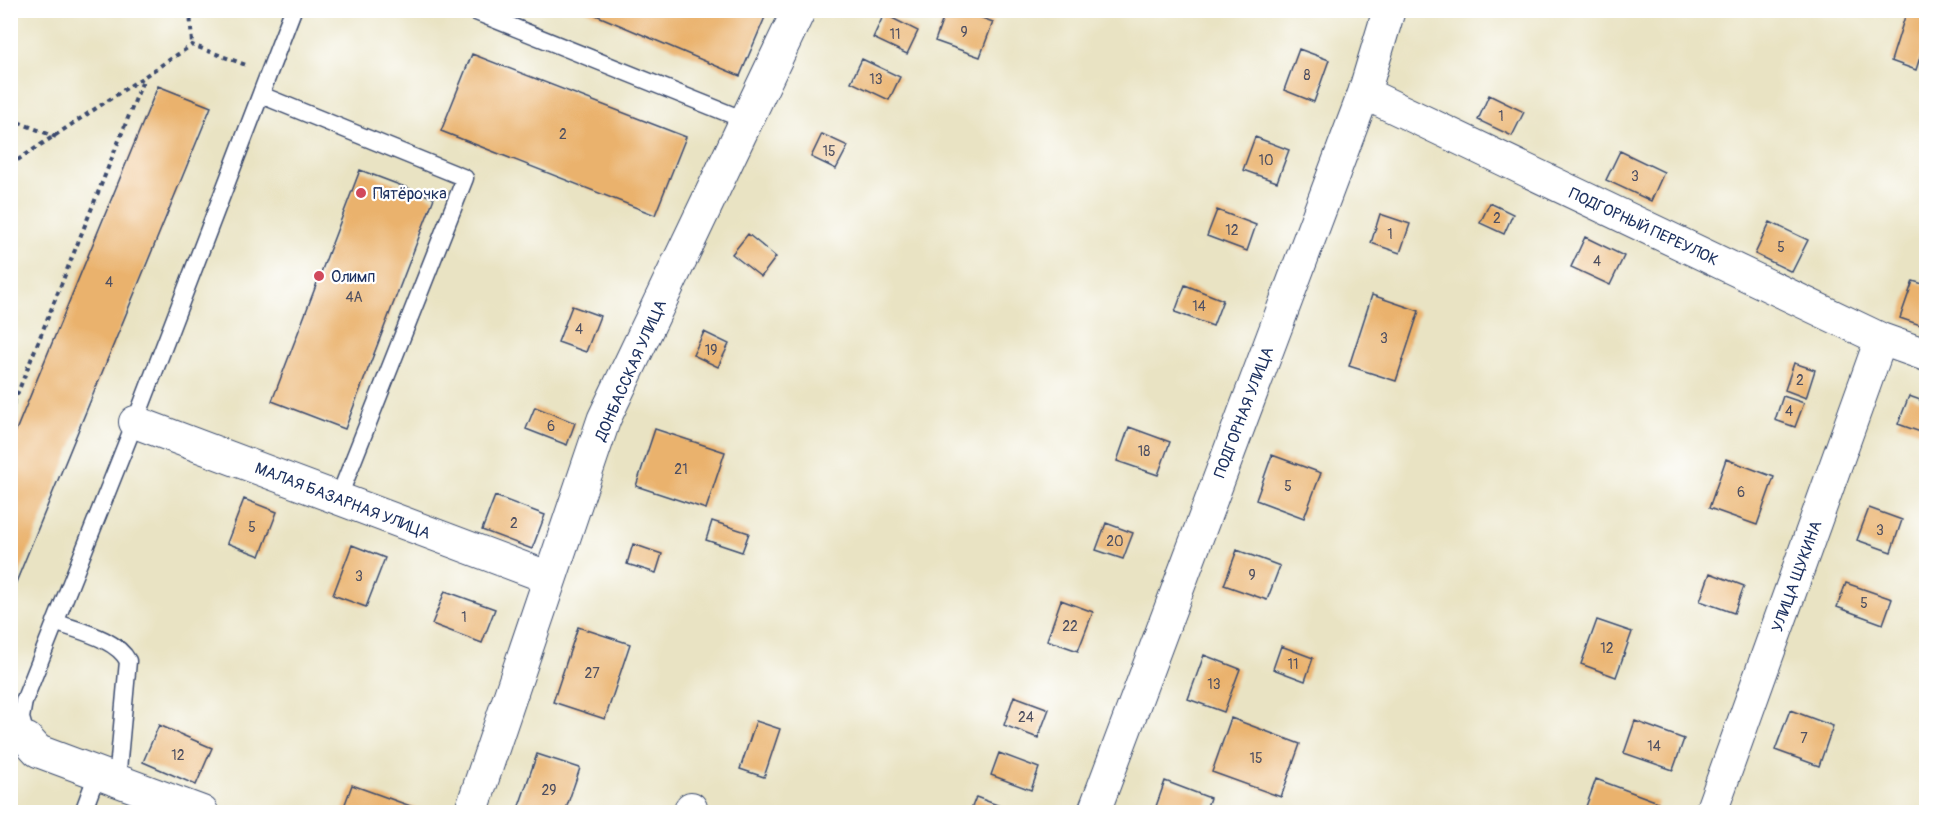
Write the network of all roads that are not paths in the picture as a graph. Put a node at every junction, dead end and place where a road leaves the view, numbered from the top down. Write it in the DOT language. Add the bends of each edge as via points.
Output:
graph roads {
  1 [pos="293,10"];
  2 [pos="471,10"];
  3 [pos="799,10"];
  4 [pos="1389,10"];
  5 [pos="1364,93"];
  6 [pos="261,95"];
  7 [pos="747,121"];
  8 [pos="1881,339"];
  9 [pos="1926,355"];
  10 [pos="135,422"];
  11 [pos="338,499"];
  12 [pos="550,578"];
  13 [pos="55,622"];
  14 [pos="27,739"];
  15 [pos="107,778"];
  16 [pos="199,812"];
  17 [pos="83,813"];
  18 [pos="471,813"];
  19 [pos="1094,813"];
  20 [pos="1711,813"];
  1 -- 6 [label="lane"];
  2 -- 7 [label="lane"];
  3 -- 7 [label="street, ДОНБАССКАЯ УЛИЦА"];
  4 -- 5 [label="street, ПОДГОРНАЯ УЛИЦА"];
  5 -- 8 [label="street, ПОДГОРНЫЙ ПЕРЕУЛОК"];
  5 -- 19 [label="street, ПОДГОРНАЯ УЛИЦА"];
  6 -- 10 [label="lane"];
  6 -- 11 [label="lane" via="465,178"];
  7 -- 12 [label="street, ДОНБАССКАЯ УЛИЦА" via="604,419"];
  8 -- 9 [label="street, ПОДГОРНЫЙ ПЕРЕУЛОК"];
  8 -- 20 [label="street, УЛИЦА ЩУКИНА"];
  10 -- 11 [label="street, МАЛАЯ БАЗАРНАЯ УЛИЦА"];
  10 -- 13 [label="lane"];
  11 -- 12 [label="street, МАЛАЯ БАЗАРНАЯ УЛИЦА"];
  12 -- 18 [label="street, ДОНБАССКАЯ УЛИЦА"];
  13 -- 14 [label="lane" via="24,701 21,718"];
  13 -- 15 [label="lane" via="114,646 128,661"];
  14 -- 15 [label="street" via="38,752"];
  15 -- 16 [label="street"];
  15 -- 17 [label="lane"];
}
